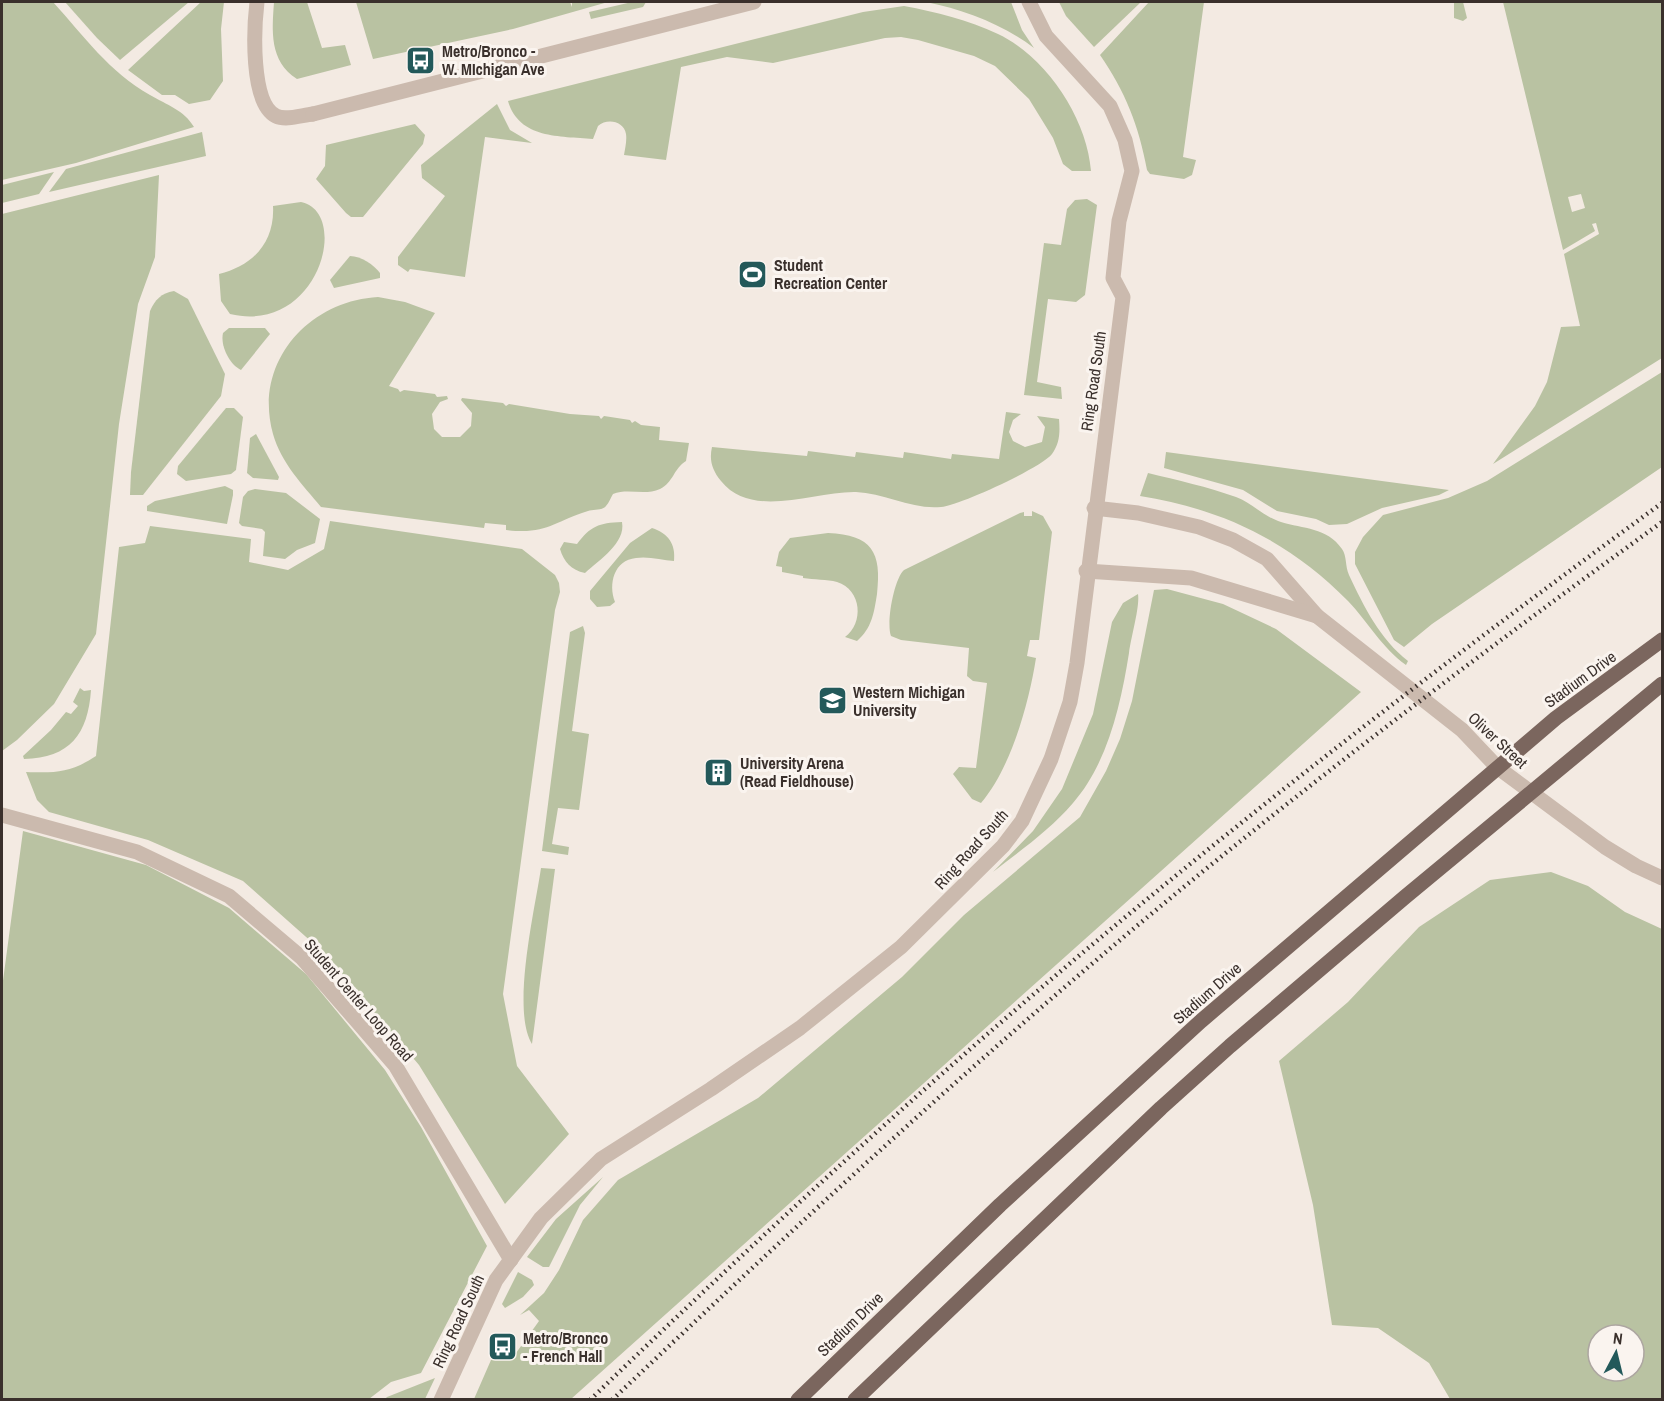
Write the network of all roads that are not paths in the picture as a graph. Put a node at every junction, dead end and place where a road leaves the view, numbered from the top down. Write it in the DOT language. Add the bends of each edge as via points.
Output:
graph roads {
  1 [pos="257,2"];
  2 [pos="754,2"];
  3 [pos="1029,2"];
  4 [pos="1095,508"];
  5 [pos="1086,571"];
  6 [pos="1317,616"];
  7 [pos="1662,640"];
  8 [pos="1662,684"];
  9 [pos="1497,767"];
  10 [pos="1530,793"];
  11 [pos="2,815"];
  12 [pos="1662,878"];
  13 [pos="511,1260"];
  14 [pos="441,1400"];
  15 [pos="798,1400"];
  16 [pos="855,1400"];
  1 -- 2 [label="street" via="256,56 261,96 268,110 282,118 313,114"];
  3 -- 4 [label="street, Ring Road South" via="1046,36 1114,112 1132,171 1119,221 1113,278 1123,297"];
  4 -- 5 [label="street, Ring Road South"];
  4 -- 6 [label="street, Oliver Street" via="1180,522 1233,540 1267,560"];
  5 -- 6 [label="street, Oliver Street" via="1191,578"];
  5 -- 13 [label="street, Ring Road South" via="1070,702 1047,769 1022,821 1002,846 901,947 800,1029 601,1159 541,1218"];
  6 -- 9 [label="street, Oliver Street" via="1462,730"];
  7 -- 9 [label="main road, Stadium Drive"];
  8 -- 10 [label="main road"];
  9 -- 10 [label="street, Oliver Street"];
  9 -- 15 [label="main road, Stadium Drive" via="1218,1006 1072,1138"];
  10 -- 12 [label="street, Oliver Street" via="1605,848"];
  10 -- 16 [label="main road" via="1170,1101"];
  11 -- 13 [label="street, Student Center Loop Road" via="137,852 229,896 302,958 394,1065"];
  13 -- 14 [label="street, Ring Road South" via="496,1280"];
}
